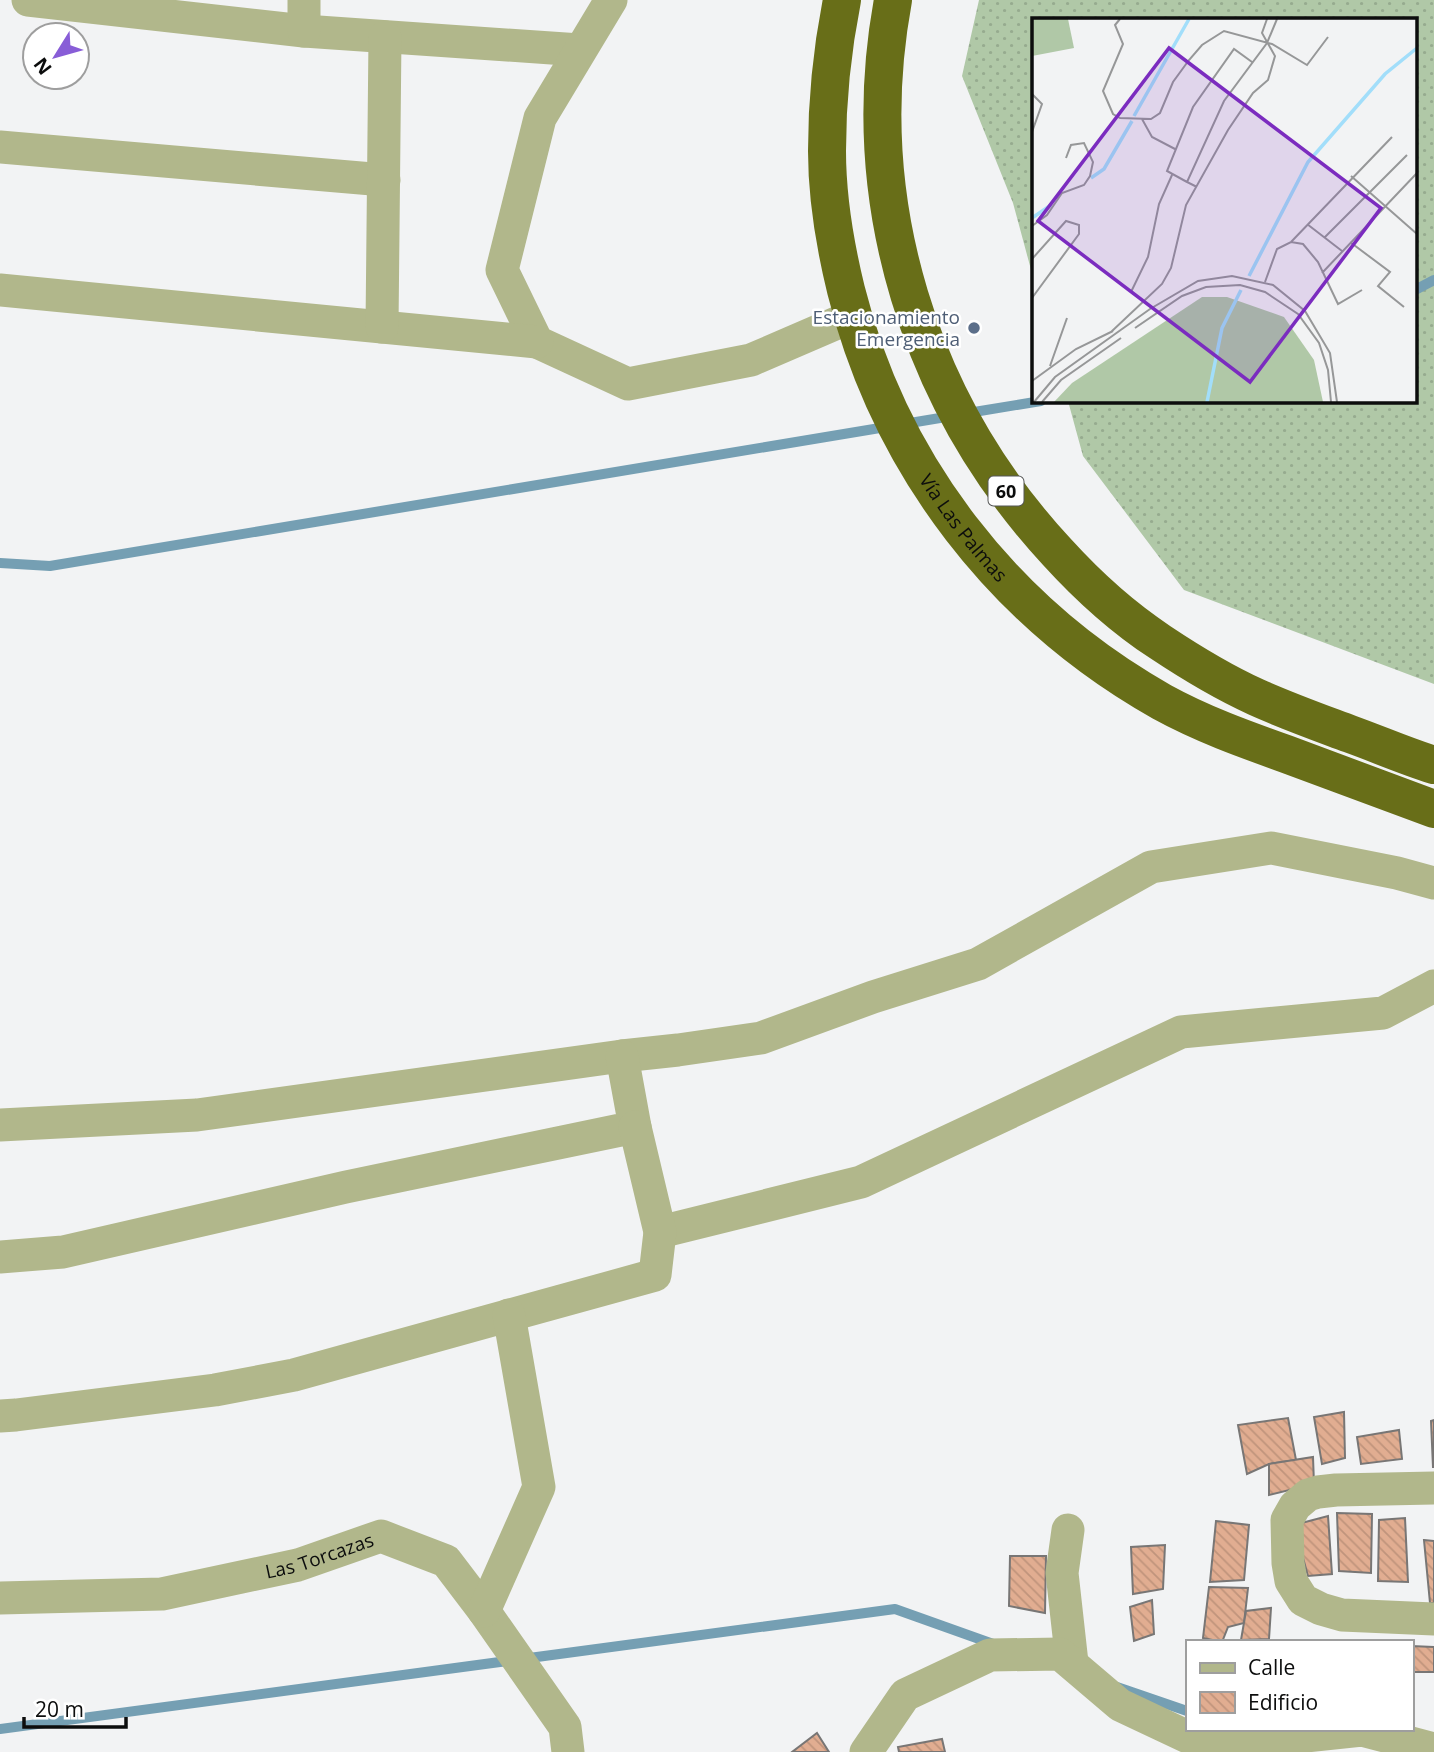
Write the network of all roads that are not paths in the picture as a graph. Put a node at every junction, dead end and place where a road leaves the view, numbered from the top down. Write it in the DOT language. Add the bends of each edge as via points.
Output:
graph roads {
  1 [pos="28,0"];
  2 [pos="611,0"];
  3 [pos="842,0"];
  4 [pos="893,0"];
  5 [pos="304,16"];
  6 [pos="385,37"];
  7 [pos="580,50"];
  8 [pos="0,146"];
  9 [pos="384,180"];
  10 [pos="0,290"];
  11 [pos="852,316"];
  12 [pos="382,327"];
  13 [pos="537,342"];
  14 [pos="1434,765"];
  15 [pos="1434,809"];
  16 [pos="1434,883"];
  17 [pos="1434,986"];
  18 [pos="622,1056"];
  19 [pos="0,1125"];
  20 [pos="635,1127"];
  21 [pos="660,1232"];
  22 [pos="0,1257"];
  23 [pos="509,1315"];
  24 [pos="0,1416"];
  25 [pos="1434,1488"];
  26 [pos="1068,1531"];
  27 [pos="0,1598"];
  28 [pos="484,1611"];
  29 [pos="1434,1619"];
  30 [pos="1072,1664"];
  31 [pos="1353,1731"];
  32 [pos="1366,1731"];
  33 [pos="1434,1749"];
  34 [pos="568,1752"];
  35 [pos="866,1752"];
  1 -- 5 [label="street"];
  2 -- 7 [label="street"];
  3 -- 11 [label="highway, Vía Las Palmas" via="833,44 827,153 839,262"];
  4 -- 14 [label="highway, 60" via="883,126 893,230 905,281 944,387 1000,483 1072,569 1158,641 1255,697"];
  5 -- 6 [label="street"];
  6 -- 7 [label="street"];
  6 -- 9 [label="street"];
  7 -- 13 [label="street" via="540,118 502,270"];
  8 -- 9 [label="street"];
  9 -- 12 [label="street"];
  10 -- 12 [label="street"];
  11 -- 13 [label="street" via="751,360 628,384"];
  11 -- 15 [label="highway, Vía Las Palmas" via="893,421 952,518 1027,603 1070,640 1164,703 1214,727"];
  12 -- 13 [label="street"];
  16 -- 18 [label="street" via="1271,848 1151,867 978,964 761,1038"];
  17 -- 21 [label="street" via="1383,1013 1181,1032 861,1182"];
  18 -- 19 [label="street" via="197,1115"];
  18 -- 20 [label="street"];
  20 -- 21 [label="street"];
  20 -- 22 [label="street" via="64,1252"];
  21 -- 23 [label="street" via="655,1275"];
  23 -- 24 [label="street" via="294,1375 215,1390"];
  23 -- 28 [label="street" via="539,1487"];
  25 -- 29 [label="street" via="1318,1492 1295,1506 1287,1520 1291,1581 1303,1600 1342,1615"];
  26 -- 30 [label="street" via="1062,1573"];
  27 -- 28 [label="street, Las Torcazas" via="162,1594 298,1564 380,1536 446,1561"];
  28 -- 34 [label="street, Las Torcazas" via="565,1727"];
  30 -- 31 [label="street" via="1120,1705 1192,1739 1269,1740"];
  30 -- 35 [label="street" via="1060,1654 990,1655 905,1695"];
  32 -- 33 [label="street"];
}
